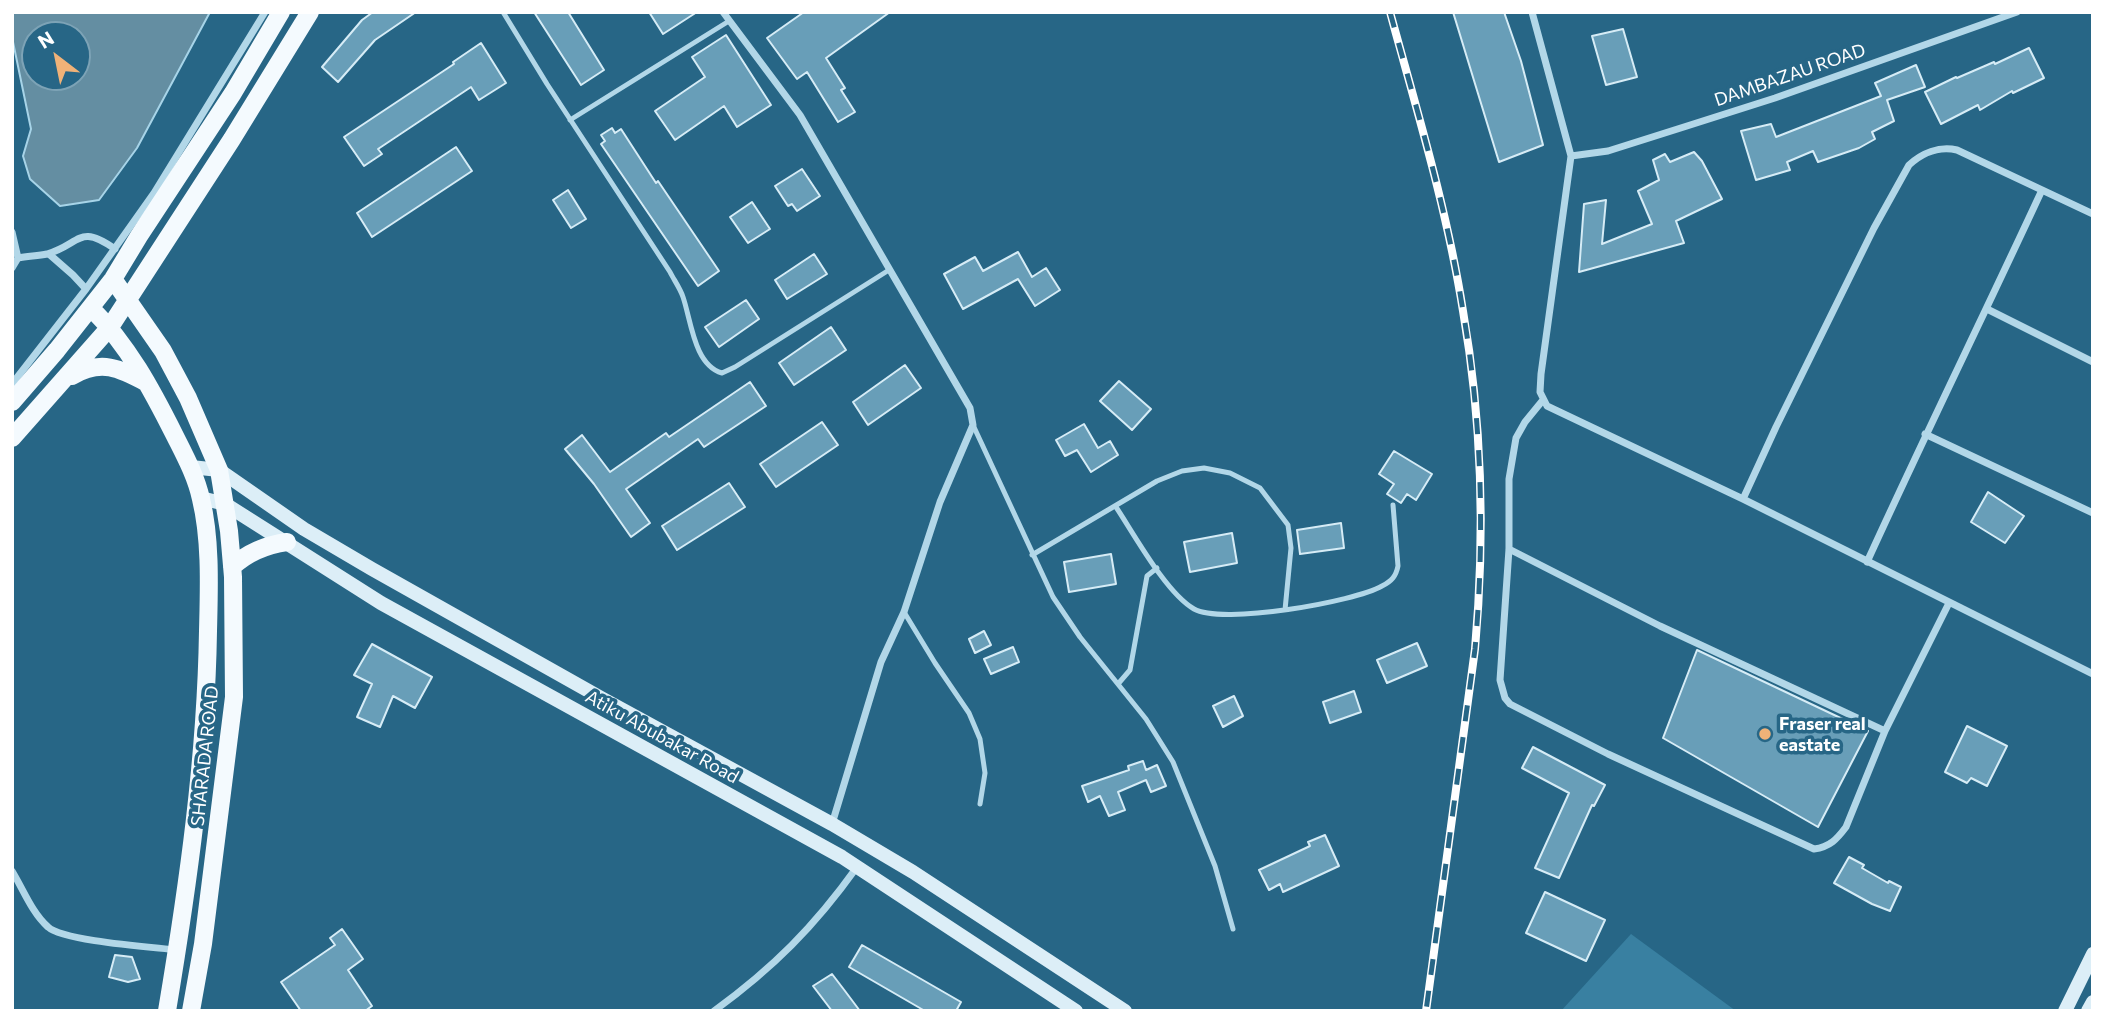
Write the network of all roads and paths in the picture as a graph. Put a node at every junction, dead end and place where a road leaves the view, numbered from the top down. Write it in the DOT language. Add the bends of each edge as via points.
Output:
graph roads {
  1 [pos="265,12"];
  2 [pos="281,12"];
  3 [pos="310,12"];
  4 [pos="503,12"];
  5 [pos="723,12"];
  6 [pos="1532,12"];
  7 [pos="2017,12"];
  8 [pos="729,21"];
  9 [pos="570,120"];
  10 [pos="1571,156"];
  11 [pos="2042,190"];
  12 [pos="2093,214"];
  13 [pos="12,232"];
  14 [pos="115,249"];
  15 [pos="48,254"];
  16 [pos="19,258"];
  17 [pos="12,268"];
  18 [pos="889,270"];
  19 [pos="113,279"];
  20 [pos="86,289"];
  21 [pos="128,299"];
  22 [pos="91,308"];
  23 [pos="1987,309"];
  24 [pos="110,327"];
  25 [pos="2093,362"];
  26 [pos="66,379"];
  27 [pos="13,382"];
  28 [pos="148,384"];
  29 [pos="1543,400"];
  30 [pos="12,402"];
  31 [pos="973,425"];
  32 [pos="1925,434"];
  33 [pos="12,438"];
  34 [pos="191,467"];
  35 [pos="219,470"];
  36 [pos="201,498"];
  37 [pos="1743,499"];
  38 [pos="225,504"];
  39 [pos="1393,505"];
  40 [pos="1116,507"];
  41 [pos="2093,513"];
  42 [pos="287,542"];
  43 [pos="1509,549"];
  44 [pos="1032,555"];
  45 [pos="1867,562"];
  46 [pos="232,567"];
  47 [pos="1157,568"];
  48 [pos="1949,603"];
  49 [pos="1284,610"];
  50 [pos="904,612"];
  51 [pos="2093,674"];
  52 [pos="1118,684"];
  53 [pos="1885,731"];
  54 [pos="980,804"];
  55 [pos="832,824"];
  56 [pos="857,867"];
  57 [pos="12,871"];
  58 [pos="1233,929"];
  59 [pos="177,950"];
  60 [pos="2093,954"];
  61 [pos="2093,1002"];
  62 [pos="167,1011"];
  63 [pos="191,1011"];
  64 [pos="714,1011"];
  65 [pos="1076,1011"];
  66 [pos="1125,1011"];
  67 [pos="2065,1011"];
  68 [pos="2088,1011"];
  1 -- 14 [label="street"];
  2 -- 19 [label="main road"];
  3 -- 21 [label="main road"];
  4 -- 9 [label="lane"];
  5 -- 8 [label="street"];
  6 -- 10 [label="street"];
  7 -- 10 [label="street, DAMBAZAU ROAD" via="1737,110 1608,151"];
  8 -- 9 [label="lane"];
  8 -- 18 [label="street" via="800,115"];
  9 -- 18 [label="lane" via="670,272 683,296 693,337 713,370 722,373 735,367"];
  10 -- 29 [label="street" via="1541,374"];
  11 -- 12 [label="street"];
  11 -- 23 [label="street"];
  11 -- 37 [label="street" via="1949,148 1928,152 1909,165"];
  13 -- 16 [label="street"];
  14 -- 15 [label="street" via="93,236 80,237"];
  14 -- 20 [label="street"];
  15 -- 16 [label="street"];
  15 -- 20 [label="street"];
  16 -- 17 [label="street"];
  18 -- 31 [label="street" via="971,408"];
  19 -- 21 [label="main road, SHARADA ROAD"];
  19 -- 22 [label="main road"];
  20 -- 27 [label="street"];
  21 -- 24 [label="main road"];
  21 -- 35 [label="main road, SHARADA ROAD" via="182,386"];
  22 -- 24 [label="main road"];
  22 -- 30 [label="main road"];
  23 -- 25 [label="street"];
  23 -- 32 [label="street"];
  24 -- 26 [label="main road"];
  24 -- 28 [label="main road"];
  26 -- 28 [label="main road" via="101,365"];
  26 -- 33 [label="main road"];
  28 -- 34 [label="main road"];
  29 -- 37 [label="street"];
  29 -- 43 [label="street" via="1516,438 1509,478"];
  31 -- 44 [label="lane"];
  31 -- 50 [label="street" via="940,502"];
  32 -- 41 [label="street"];
  32 -- 45 [label="street"];
  34 -- 35 [label="street"];
  34 -- 36 [label="main road"];
  35 -- 38 [label="main road, SHARADA ROAD"];
  35 -- 55 [label="street" via="304,529 382,575"];
  36 -- 38 [label="street, Atiku Abubakar Road"];
  36 -- 59 [label="main road" via="208,562 206,700"];
  37 -- 45 [label="street"];
  38 -- 42 [label="street, Atiku Abubakar Road"];
  38 -- 46 [label="main road, SHARADA ROAD"];
  39 -- 49 [label="lane" via="1398,566 1390,581 1364,593"];
  40 -- 44 [label="lane"];
  40 -- 47 [label="lane"];
  40 -- 49 [label="lane" via="1157,481 1204,468 1230,473 1260,488 1288,525 1291,548"];
  42 -- 46 [label="main road" via="263,547"];
  42 -- 56 [label="street, Atiku Abubakar Road" via="393,609"];
  43 -- 53 [label="street" via="1660,626"];
  43 -- 53 [label="street" via="1500,680 1504,698 1608,754 1814,849 1832,843 1846,827"];
  44 -- 52 [label="lane" via="1080,638"];
  45 -- 48 [label="street"];
  46 -- 63 [label="main road, SHARADA ROAD" via="234,698"];
  47 -- 49 [label="lane" via="1178,595 1205,613 1246,615"];
  47 -- 52 [label="lane" via="1147,576 1130,670"];
  48 -- 51 [label="street"];
  48 -- 53 [label="street"];
  50 -- 54 [label="lane" via="969,713 980,739 985,773"];
  50 -- 55 [label="street" via="881,662"];
  52 -- 58 [label="lane" via="1173,762 1215,866"];
  55 -- 66 [label="street"];
  56 -- 64 [label="street" via="801,938"];
  56 -- 65 [label="street, Atiku Abubakar Road"];
  57 -- 59 [label="street" via="38,915 57,933"];
  59 -- 62 [label="main road"];
  60 -- 67 [label="street"];
  61 -- 68 [label="street"];
}
